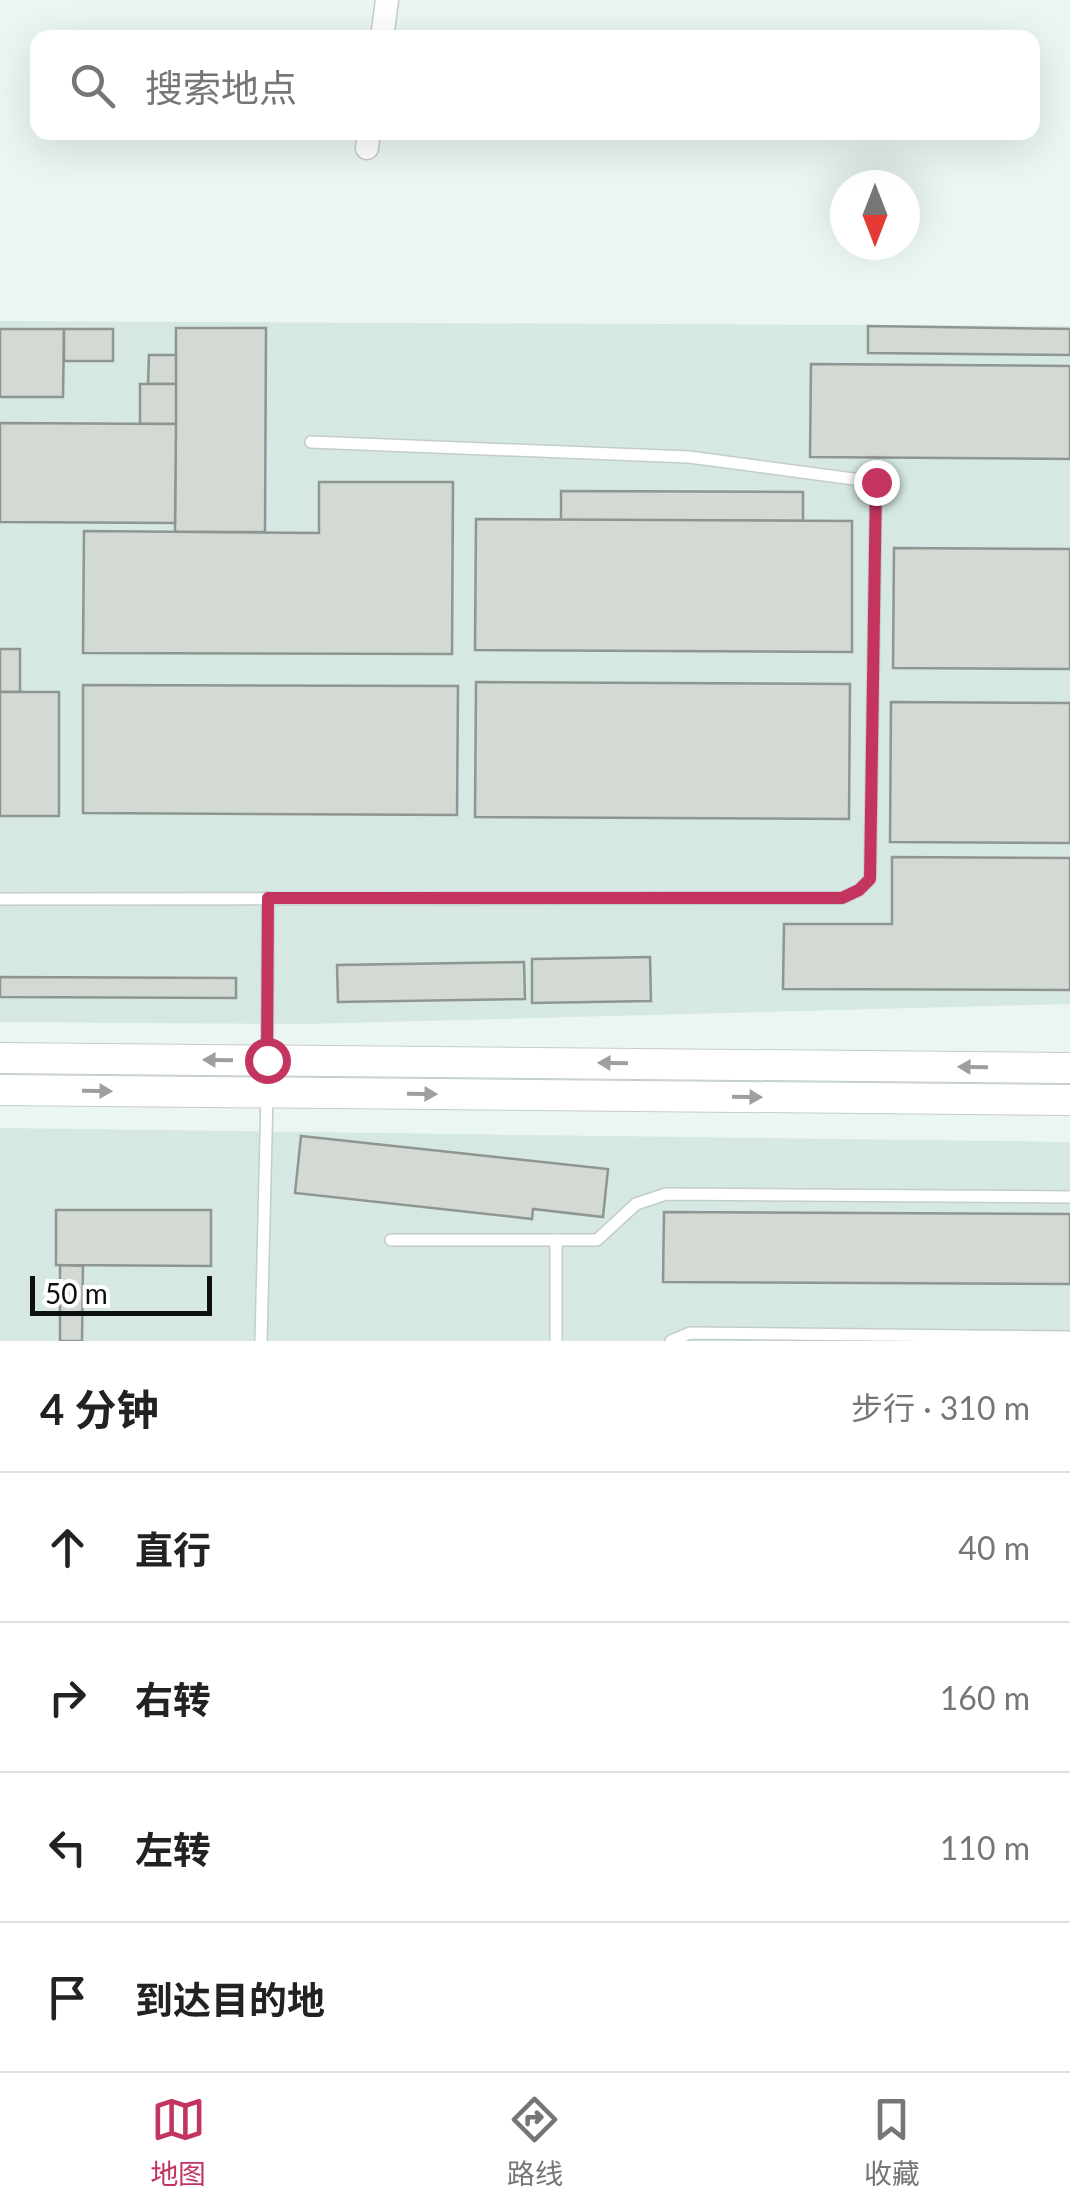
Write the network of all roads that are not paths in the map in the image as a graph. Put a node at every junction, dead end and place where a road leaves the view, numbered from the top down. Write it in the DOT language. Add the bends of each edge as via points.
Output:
graph roads {
  1 [pos="387,0"];
  2 [pos="383,30"];
  3 [pos="311,442"];
  4 [pos="268,898"];
  5 [pos="0,899"];
  6 [pos="0,1058"];
  7 [pos="267,1060"];
  8 [pos="1070,1068"];
  9 [pos="0,1090"];
  10 [pos="267,1092"];
  11 [pos="1070,1100"];
  12 [pos="1070,1196"];
  13 [pos="391,1240"];
  14 [pos="556,1240"];
  15 [pos="1067,1337"];
  16 [pos="261,1341"];
  17 [pos="556,1341"];
  18 [pos="672,1341"];
  1 -- 2 [label="street"];
  3 -- 4 [label="lane" via="689,456 876,482 870,879 842,898"];
  4 -- 5 [label="lane"];
  4 -- 7 [label="lane"];
  7 -- 6 [label="street, one-way"];
  8 -- 7 [label="street, one-way"];
  9 -- 10 [label="street, one-way"];
  10 -- 11 [label="street, one-way"];
  10 -- 16 [label="lane"];
  12 -- 14 [label="lane" via="666,1194 636,1204 596,1240"];
  13 -- 14 [label="lane"];
  14 -- 17 [label="lane"];
  15 -- 18 [label="lane" via="690,1333"];
}
